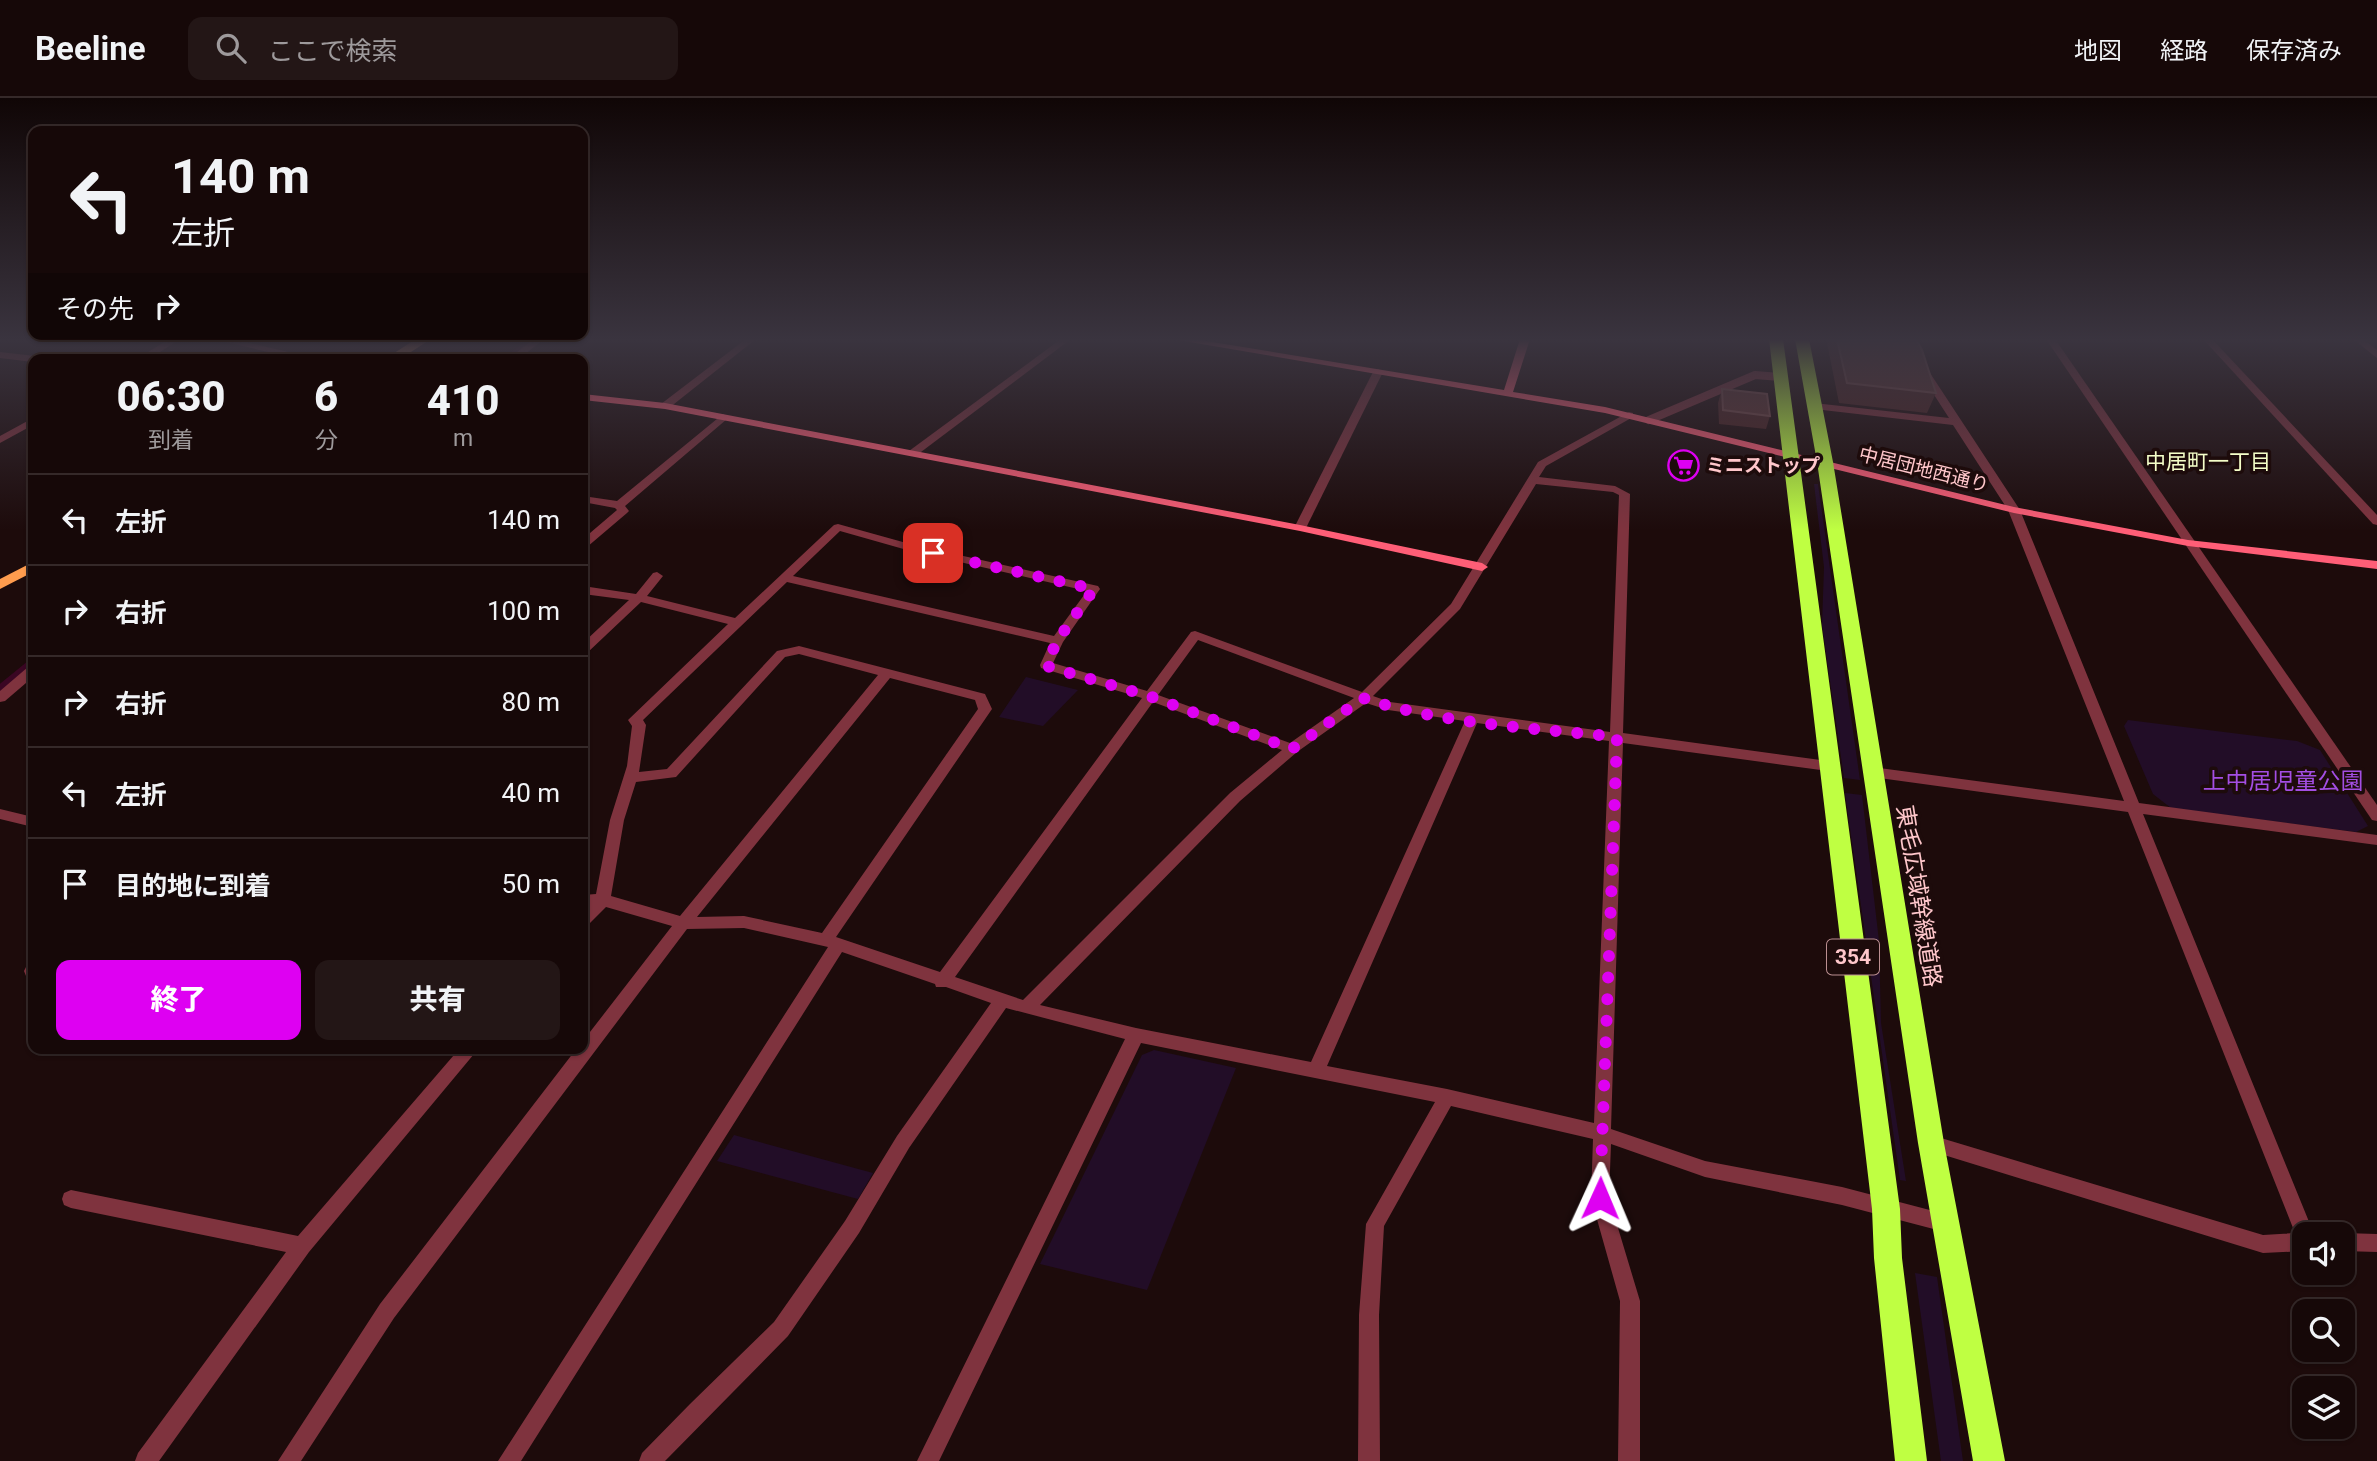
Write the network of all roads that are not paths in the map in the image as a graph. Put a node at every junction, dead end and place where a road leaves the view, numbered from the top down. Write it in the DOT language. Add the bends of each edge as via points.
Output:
graph roads {
  1 [pos="634,403"];
  2 [pos="669,403"];
  3 [pos="981,403"];
  4 [pos="1363,403"];
  5 [pos="1564,403"];
  6 [pos="1690,403"];
  7 [pos="1778,403"];
  8 [pos="1813,403"];
  9 [pos="1944,403"];
  10 [pos="2093,403"];
  11 [pos="2266,403"];
  12 [pos="665,406"];
  13 [pos="1814,406"];
  14 [pos="1629,415"];
  15 [pos="723,418"];
  16 [pos="1650,420"];
  17 [pos="1957,422"];
  18 [pos="28,424"];
  19 [pos="0,440"];
  20 [pos="913,453"];
  21 [pos="1791,454"];
  22 [pos="1825,462"];
  23 [pos="1533,480"];
  24 [pos="588,500"];
  25 [pos="619,505"];
  26 [pos="2014,510"];
  27 [pos="2377,522"];
  28 [pos="1300,528"];
  29 [pos="588,540"];
  30 [pos="2188,543"];
  31 [pos="2377,565"];
  32 [pos="1482,567"];
  33 [pos="28,569"];
  34 [pos="657,576"];
  35 [pos="786,578"];
  36 [pos="0,585"];
  37 [pos="588,592"];
  38 [pos="639,598"];
  39 [pos="738,623"];
  40 [pos="1057,641"];
  41 [pos="588,645"];
  42 [pos="28,674"];
  43 [pos="886,674"];
  44 [pos="1149,696"];
  45 [pos="0,698"];
  46 [pos="1363,698"];
  47 [pos="1472,720"];
  48 [pos="1617,737"];
  49 [pos="1292,749"];
  50 [pos="1828,766"];
  51 [pos="1872,772"];
  52 [pos="630,778"];
  53 [pos="2133,809"];
  54 [pos="0,814"];
  55 [pos="2377,816"];
  56 [pos="28,820"];
  57 [pos="2377,840"];
  58 [pos="603,900"];
  59 [pos="588,901"];
  60 [pos="588,916"];
  61 [pos="683,923"];
  62 [pos="833,942"];
  63 [pos="942,982"];
  64 [pos="1001,1002"];
  65 [pos="1026,1008"];
  66 [pos="1136,1035"];
  67 [pos="588,1048"];
  68 [pos="466,1054"];
  69 [pos="583,1054"];
  70 [pos="1316,1070"];
  71 [pos="1447,1097"];
  72 [pos="1601,1133"];
  73 [pos="1931,1143"];
  74 [pos="71,1199"];
  75 [pos="1886,1209"];
  76 [pos="2300,1222"];
  77 [pos="1945,1223"];
  78 [pos="2355,1242"];
  79 [pos="2292,1243"];
  80 [pos="2377,1243"];
  81 [pos="302,1246"];
  82 [pos="146,1461"];
  83 [pos="289,1461"];
  84 [pos="509,1461"];
  85 [pos="650,1461"];
  86 [pos="928,1461"];
  87 [pos="1368,1461"];
  88 [pos="1629,1461"];
  89 [pos="1911,1461"];
  90 [pos="1989,1461"];
  1 -- 12 [label="street"];
  2 -- 12 [label="street"];
  3 -- 20 [label="street"];
  4 -- 28 [label="street"];
  5 -- 14 [label="street, 中居団地西通り"];
  6 -- 16 [label="lane"];
  7 -- 21 [label="highway, 354"];
  8 -- 13 [label="highway, 東毛広域幹線道路 / 354"];
  9 -- 17 [label="street"];
  10 -- 30 [label="street"];
  11 -- 27 [label="street"];
  12 -- 15 [label="street"];
  13 -- 17 [label="street"];
  13 -- 22 [label="highway, 東毛広域幹線道路 / 354"];
  14 -- 16 [label="street, 中居団地西通り"];
  14 -- 23 [label="street" via="1542,464"];
  15 -- 20 [label="street"];
  15 -- 25 [label="street"];
  16 -- 21 [label="street, 中居団地西通り"];
  17 -- 26 [label="street"];
  18 -- 19 [label="street"];
  20 -- 28 [label="street"];
  21 -- 22 [label="street, 中居団地西通り"];
  21 -- 50 [label="highway, 354"];
  22 -- 26 [label="street, 中居団地西通り"];
  22 -- 51 [label="highway, 東毛広域幹線道路 / 354"];
  23 -- 32 [label="street"];
  23 -- 48 [label="street" via="1625,494"];
  24 -- 25 [label="street"];
  25 -- 29 [label="street" via="623,512"];
  26 -- 30 [label="street, 中居団地西通り"];
  26 -- 53 [label="street"];
  28 -- 32 [label="street"];
  30 -- 31 [label="street, 中居団地西通り"];
  30 -- 55 [label="street"];
  32 -- 46 [label="street" via="1456,606"];
  33 -- 36 [label="main road"];
  34 -- 38 [label="street"];
  35 -- 39 [label="street"];
  35 -- 40 [label="street"];
  35 -- 40 [label="street" via="838,527 1094,589"];
  37 -- 38 [label="street"];
  38 -- 39 [label="street"];
  38 -- 41 [label="street"];
  39 -- 52 [label="street" via="635,720 639,725"];
  40 -- 44 [label="street" via="1046,666"];
  42 -- 45 [label="street"];
  43 -- 52 [label="street" via="799,650 781,654 671,774"];
  43 -- 61 [label="street"];
  43 -- 62 [label="street" via="979,697 985,709"];
  44 -- 46 [label="street" via="1195,635"];
  44 -- 49 [label="street"];
  44 -- 63 [label="street"];
  46 -- 47 [label="street"];
  46 -- 49 [label="street"];
  47 -- 48 [label="street"];
  47 -- 70 [label="street"];
  48 -- 50 [label="street"];
  48 -- 72 [label="street"];
  49 -- 65 [label="street" via="1236,797"];
  50 -- 75 [label="highway, 354"];
  51 -- 53 [label="street"];
  51 -- 73 [label="highway, 東毛広域幹線道路 / 354"];
  52 -- 58 [label="street" via="617,820"];
  53 -- 57 [label="street"];
  53 -- 76 [label="street"];
  54 -- 56 [label="street"];
  58 -- 59 [label="street"];
  58 -- 60 [label="street"];
  58 -- 61 [label="street"];
  61 -- 62 [label="street" via="744,922"];
  61 -- 67 [label="street"];
  62 -- 63 [label="street"];
  62 -- 84 [label="street"];
  63 -- 64 [label="street"];
  64 -- 65 [label="street"];
  64 -- 85 [label="street" via="781,1329"];
  65 -- 66 [label="street"];
  66 -- 70 [label="street"];
  66 -- 86 [label="street"];
  68 -- 81 [label="street"];
  69 -- 83 [label="street" via="387,1311"];
  70 -- 71 [label="street"];
  71 -- 72 [label="street"];
  71 -- 87 [label="street" via="1375,1224"];
  72 -- 75 [label="street" via="1705,1169"];
  72 -- 88 [label="street" via="1600,1198 1630,1301"];
  73 -- 77 [label="highway, 東毛広域幹線道路 / 354"];
  73 -- 79 [label="street" via="2263,1244"];
  74 -- 81 [label="street"];
  75 -- 77 [label="street"];
  75 -- 89 [label="highway, 354"];
  77 -- 90 [label="highway, 東毛広域幹線道路 / 354"];
  78 -- 80 [label="street"];
  81 -- 82 [label="street"];
}
